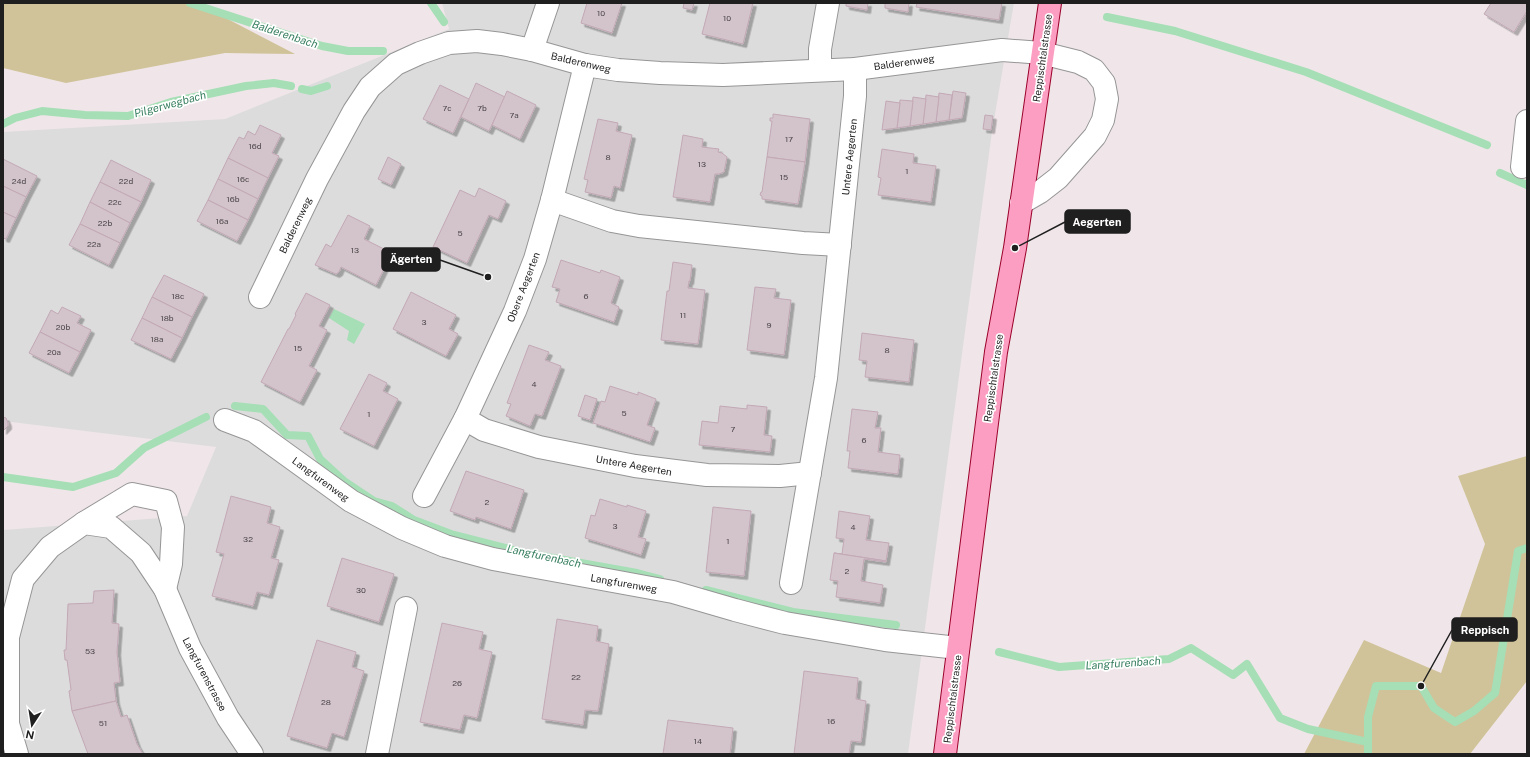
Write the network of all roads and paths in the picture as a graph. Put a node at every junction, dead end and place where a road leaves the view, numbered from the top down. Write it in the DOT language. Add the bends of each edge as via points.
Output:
graph roads {
  1 [pos="548,3"];
  2 [pos="828,3"];
  3 [pos="1050,3"];
  4 [pos="532,50"];
  5 [pos="1042,54"];
  6 [pos="584,64"];
  7 [pos="855,69"];
  8 [pos="820,70"];
  9 [pos="1527,121"];
  10 [pos="1522,167"];
  11 [pos="552,200"];
  12 [pos="1022,203"];
  13 [pos="840,245"];
  14 [pos="260,297"];
  15 [pos="465,419"];
  16 [pos="226,420"];
  17 [pos="810,473"];
  18 [pos="424,496"];
  19 [pos="84,523"];
  20 [pos="791,583"];
  21 [pos="165,589"];
  22 [pos="406,608"];
  23 [pos="958,648"];
  24 [pos="17,754"];
  25 [pos="252,754"];
  26 [pos="377,754"];
  27 [pos="945,754"];
  1 -- 4 [label="street"];
  2 -- 8 [label="street" via="820,49"];
  3 -- 5 [label="main road, Reppischtalstrasse"];
  4 -- 6 [label="street, Balderenweg"];
  4 -- 14 [label="street, Balderenweg" via="477,41 449,43 396,64 370,87 354,111 318,179"];
  5 -- 7 [label="street, Balderenweg" via="1002,50"];
  5 -- 12 [label="main road, Reppischtalstrasse"];
  5 -- 12 [label="street, Balderenweg" via="1078,62 1094,70 1104,83 1107,99 1103,120 1095,136 1058,178"];
  6 -- 8 [label="street, Balderenweg" via="618,70 676,74"];
  6 -- 11 [label="street, Obere Aegerten"];
  7 -- 8 [label="street, Balderenweg"];
  7 -- 13 [label="street, Untere Aegerten" via="855,96"];
  9 -- 10 [label="street"];
  11 -- 13 [label="street" via="612,221 639,226"];
  11 -- 15 [label="street, Obere Aegerten" via="535,259 515,311"];
  12 -- 23 [label="main road, Reppischtalstrasse" via="996,352"];
  13 -- 17 [label="street, Untere Aegerten" via="826,378"];
  15 -- 17 [label="street, Untere Aegerten" via="484,430 538,447 643,467 707,475 780,476"];
  15 -- 18 [label="street, Obere Aegerten"];
  16 -- 23 [label="street, Langfurenweg" via="254,431 350,501 402,528 445,546 493,559 673,592 812,628"];
  17 -- 20 [label="street, Untere Aegerten"];
  19 -- 21 [label="street, Langfurenstrasse" via="111,527 141,553"];
  19 -- 21 [label="street" via="132,494 166,501 172,527 171,564"];
  19 -- 24 [label="street" via="50,547 23,579 8,637 8,724"];
  21 -- 25 [label="street, Langfurenstrasse" via="194,656 228,718"];
  22 -- 26 [label="street"];
  23 -- 27 [label="main road, Reppischtalstrasse"];
}
